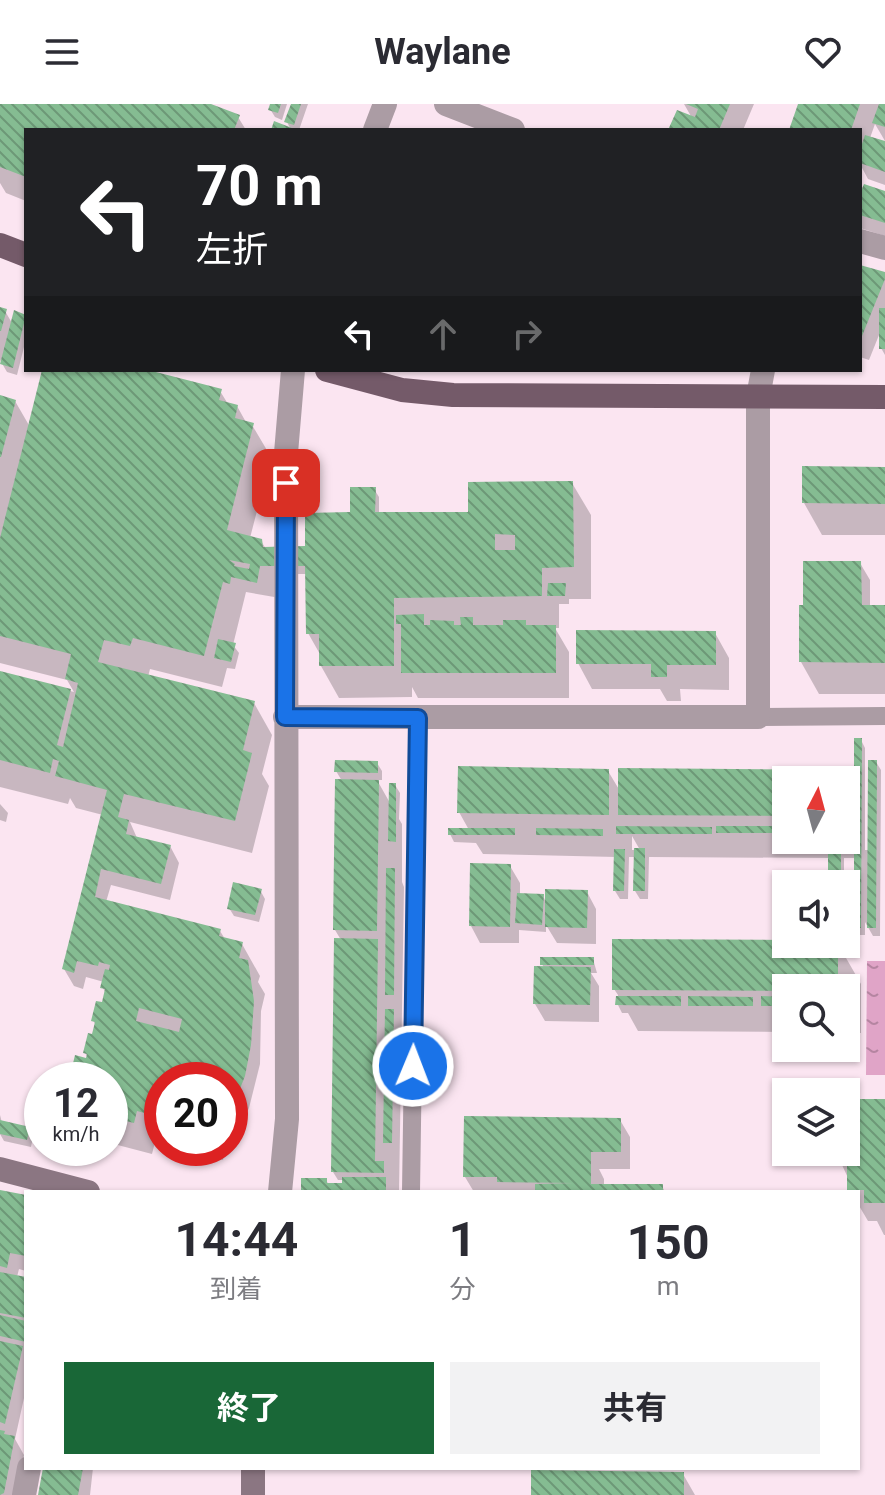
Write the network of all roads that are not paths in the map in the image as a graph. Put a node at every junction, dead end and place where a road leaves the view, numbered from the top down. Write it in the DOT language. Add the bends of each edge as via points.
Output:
graph roads {
  1 [pos="385,104"];
  2 [pos="446,104"];
  3 [pos="376,128"];
  4 [pos="508,128"];
  5 [pos="862,242"];
  6 [pos="0,245"];
  7 [pos="885,248"];
  8 [pos="24,254"];
  9 [pos="293,372"];
  10 [pos="334,372"];
  11 [pos="763,372"];
  12 [pos="758,397"];
  13 [pos="885,397"];
  14 [pos="885,716"];
  15 [pos="285,717"];
  16 [pos="758,717"];
  17 [pos="418,718"];
  18 [pos="0,1169"];
  19 [pos="77,1190"];
  20 [pos="280,1190"];
  21 [pos="411,1190"];
  22 [pos="29,1470"];
  23 [pos="253,1470"];
  24 [pos="24,1495"];
  25 [pos="253,1495"];
  1 -- 3 [label="street"];
  2 -- 4 [label="street"];
  5 -- 7 [label="street"];
  6 -- 8 [label="main road"];
  9 -- 15 [label="street" via="286,453"];
  10 -- 12 [label="main road" via="402,390 453,395"];
  11 -- 12 [label="street"];
  12 -- 13 [label="main road"];
  12 -- 16 [label="street"];
  14 -- 16 [label="lane"];
  15 -- 17 [label="street"];
  15 -- 20 [label="street" via="287,1119"];
  16 -- 17 [label="street"];
  17 -- 21 [label="lane"];
  18 -- 19 [label="street"];
  22 -- 24 [label="street"];
  23 -- 25 [label="street"];
}
